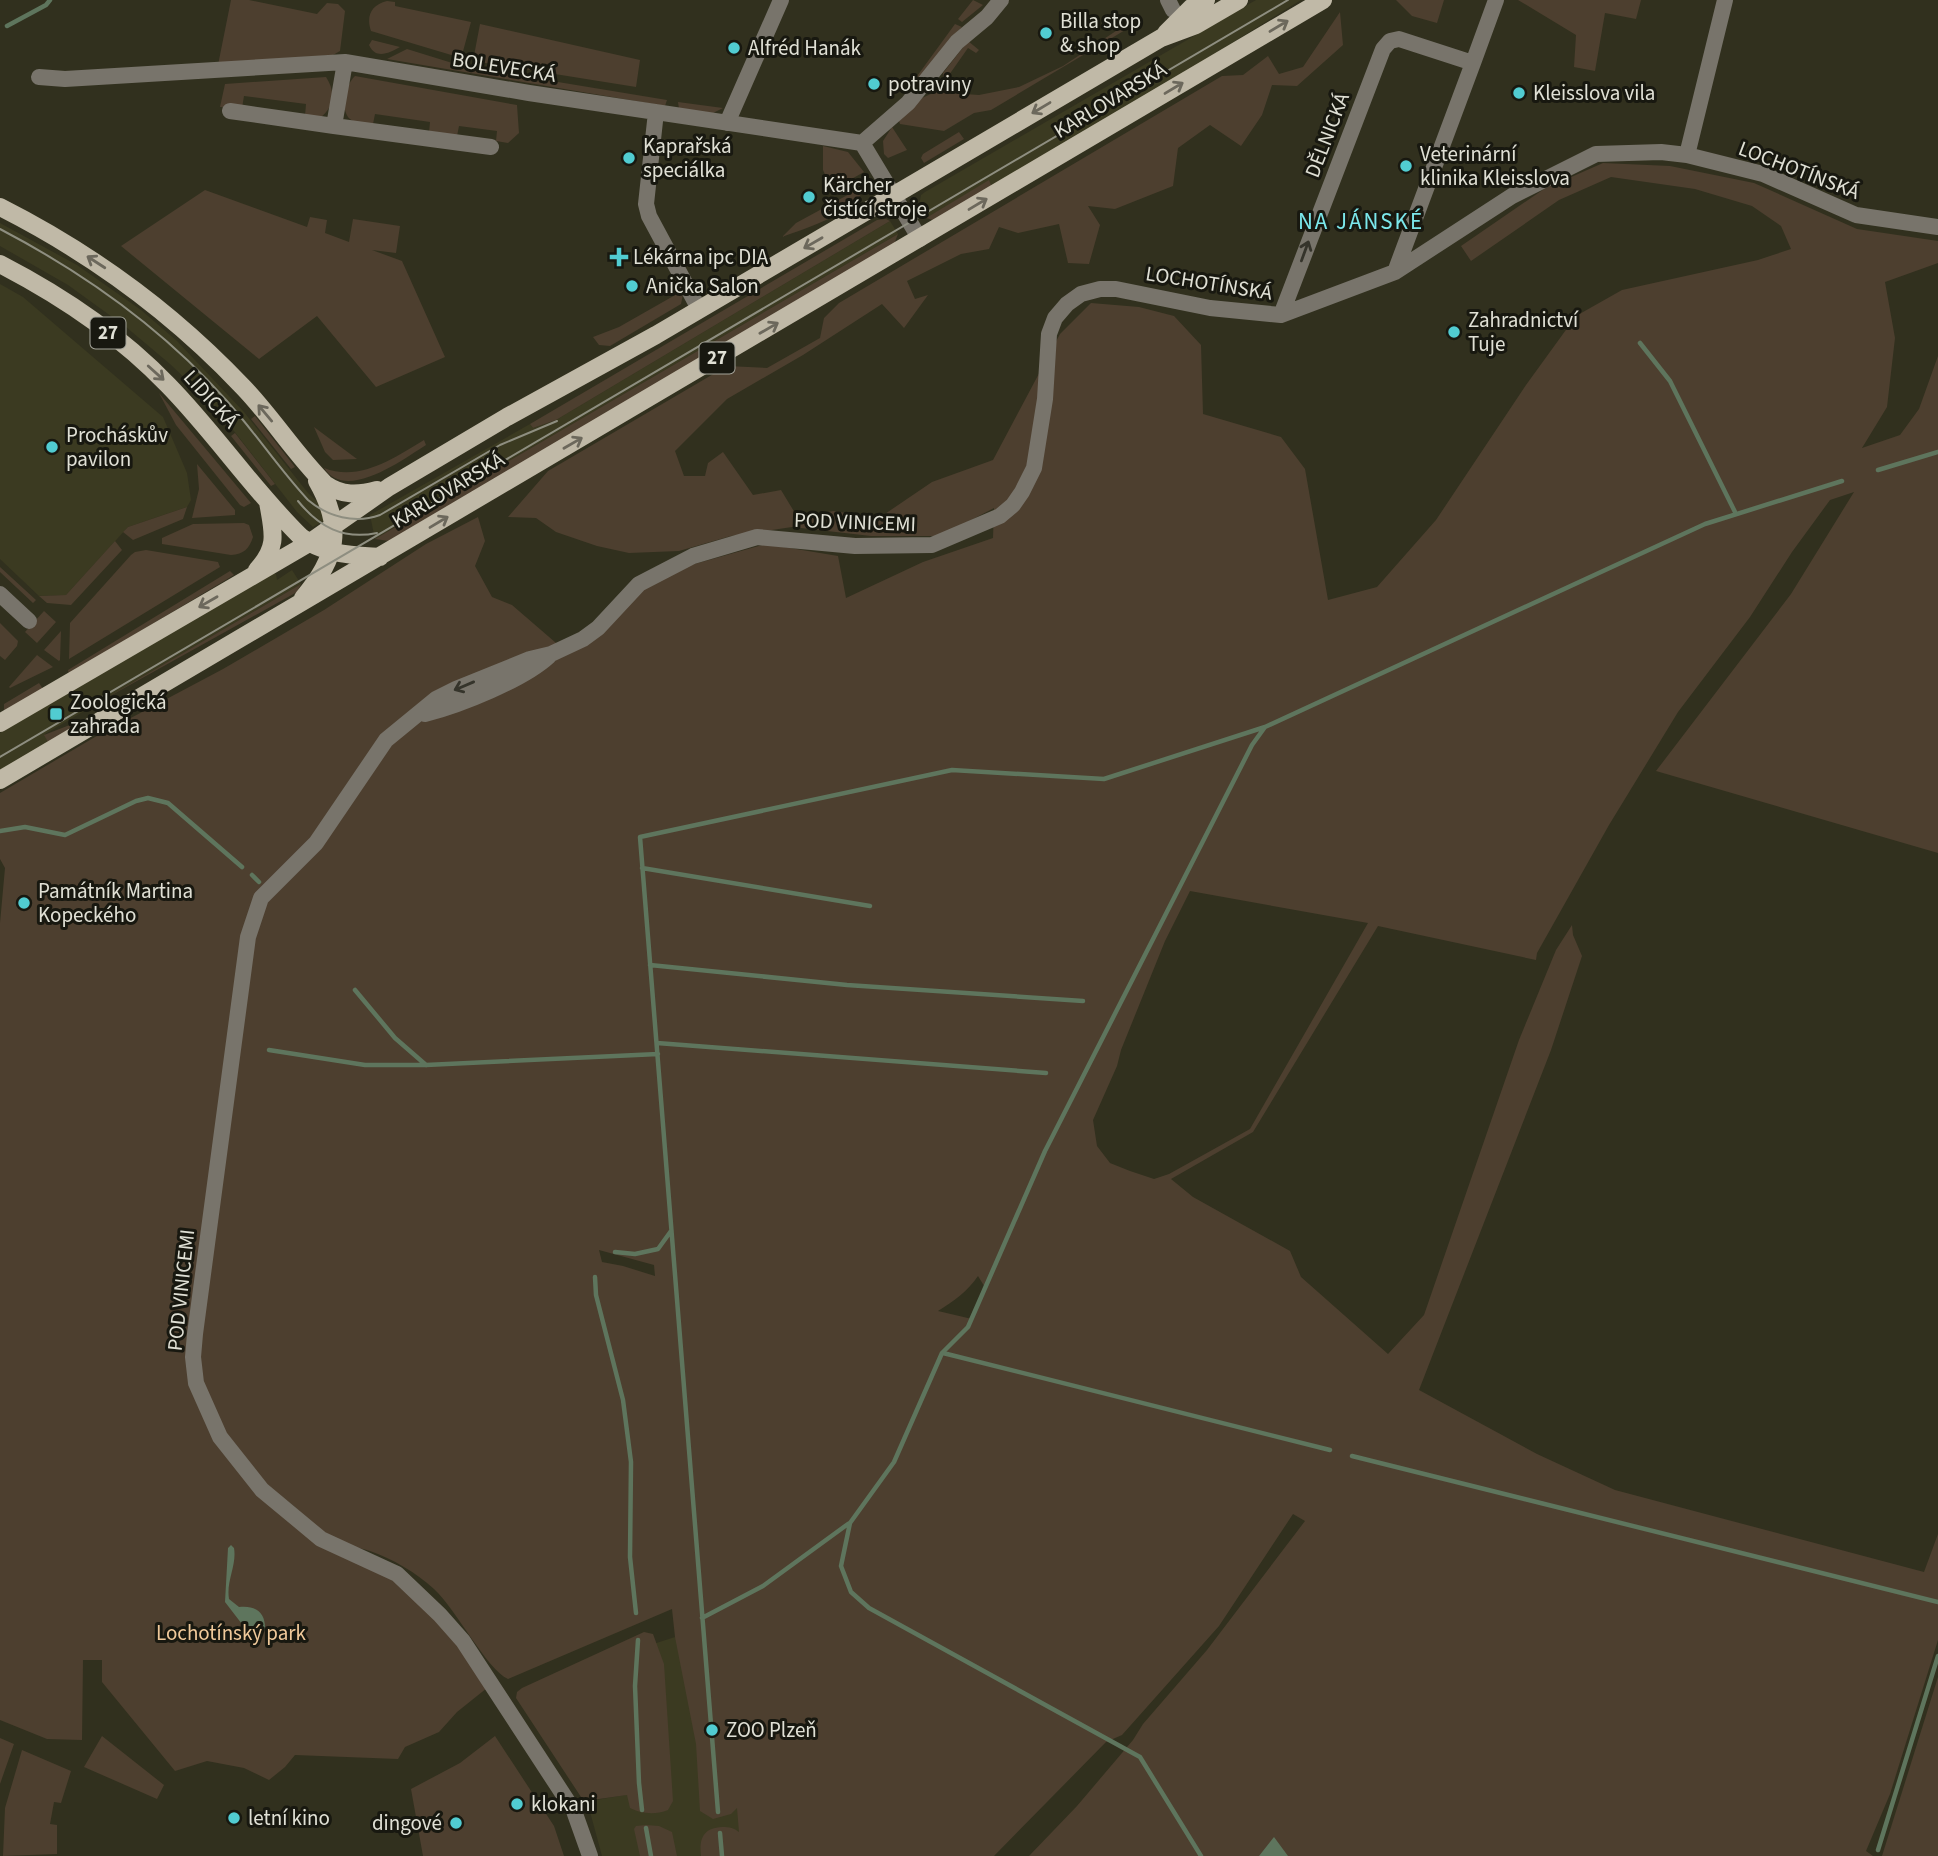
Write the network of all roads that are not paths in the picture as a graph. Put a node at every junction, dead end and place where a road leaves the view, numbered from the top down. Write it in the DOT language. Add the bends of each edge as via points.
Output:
graph roads {
  1 [pos="781,0"];
  2 [pos="1001,0"];
  3 [pos="1206,0"];
  4 [pos="1239,0"];
  5 [pos="1323,0"];
  6 [pos="1496,0"];
  7 [pos="1725,0"];
  8 [pos="1161,38"];
  9 [pos="345,62"];
  10 [pos="1473,63"];
  11 [pos="38,77"];
  12 [pos="230,111"];
  13 [pos="656,112"];
  14 [pos="727,122"];
  15 [pos="334,125"];
  16 [pos="862,143"];
  17 [pos="491,147"];
  18 [pos="1687,155"];
  19 [pos="893,196"];
  20 [pos="0,207"];
  21 [pos="1938,227"];
  22 [pos="919,239"];
  23 [pos="0,264"];
  24 [pos="1395,272"];
  25 [pos="1066,304"];
  26 [pos="699,309"];
  27 [pos="1281,315"];
  28 [pos="309,466"];
  29 [pos="388,487"];
  30 [pos="267,499"];
  31 [pos="341,519"];
  32 [pos="309,543"];
  33 [pos="331,552"];
  34 [pos="381,557"];
  35 [pos="245,580"];
  36 [pos="0,594"];
  37 [pos="296,607"];
  38 [pos="29,621"];
  39 [pos="0,723"];
  40 [pos="0,780"];
  41 [pos="590,1856"];
  1 -- 14 [label="street"];
  2 -- 16 [label="street" via="957,42 908,103"];
  3 -- 8 [label="main road" via="1191,8"];
  4 -- 8 [label="main road, KARLOVARSKÁ / 27" via="1196,25"];
  22 -- 5 [label="main road, KARLOVARSKÁ / 27, one-way"];
  6 -- 10 [label="street"];
  7 -- 18 [label="street"];
  8 -- 19 [label="main road, KARLOVARSKÁ / 27, one-way"];
  9 -- 11 [label="street, BOLEVECKÁ"];
  9 -- 13 [label="street, BOLEVECKÁ"];
  9 -- 15 [label="street"];
  10 -- 24 [label="street"];
  27 -- 10 [label="street, DĚLNICKÁ, one-way" via="1383,49 1399,38"];
  12 -- 15 [label="street"];
  13 -- 14 [label="street, BOLEVECKÁ"];
  13 -- 26 [label="street" via="646,204"];
  14 -- 16 [label="street, BOLEVECKÁ"];
  15 -- 17 [label="street"];
  16 -- 19 [label="street"];
  18 -- 21 [label="street, LOCHOTÍNSKÁ" via="1763,174 1856,215"];
  18 -- 24 [label="street, LOCHOTÍNSKÁ" via="1596,154 1512,196"];
  19 -- 22 [label="street"];
  19 -- 26 [label="main road, KARLOVARSKÁ / 27, one-way"];
  28 -- 20 [label="main road, LIDICKÁ / 27, one-way" via="244,388 170,318 103,266"];
  34 -- 22 [label="main road, KARLOVARSKÁ / 27, one-way"];
  23 -- 30 [label="main road, LIDICKÁ / 27, one-way" via="50,292 167,383"];
  24 -- 27 [label="street, LOCHOTÍNSKÁ"];
  25 -- 27 [label="street, LOCHOTÍNSKÁ" via="1081,294 1116,289 1210,308"];
  25 -- 41 [label="street, POD VINICEMI" via="1049,334 1034,468 1013,505 1000,516 932,545 855,546 757,537 693,556 639,583 583,639 436,699 386,740 316,842 261,898 248,937 195,1334 196,1383 220,1437 262,1490 321,1539 397,1574 463,1641 574,1811"];
  26 -- 29 [label="main road, KARLOVARSKÁ / 27"];
  28 -- 29 [label="main road, KARLOVARSKÁ" via="341,493"];
  28 -- 31 [label="main road" via="333,513"];
  29 -- 31 [label="main road, KARLOVARSKÁ / 27"];
  30 -- 32 [label="main road, LIDICKÁ / 27"];
  30 -- 35 [label="main road" via="272,549"];
  31 -- 32 [label="main road, KARLOVARSKÁ"];
  31 -- 33 [label="main road"];
  32 -- 33 [label="main road, LIDICKÁ / 27"];
  32 -- 35 [label="main road, KARLOVARSKÁ"];
  33 -- 34 [label="main road, LIDICKÁ / 27"];
  33 -- 37 [label="main road"];
  34 -- 37 [label="main road, KARLOVARSKÁ"];
  35 -- 39 [label="main road, KARLOVARSKÁ, one-way"];
  36 -- 38 [label="street"];
  37 -- 40 [label="main road, KARLOVARSKÁ"];
}
